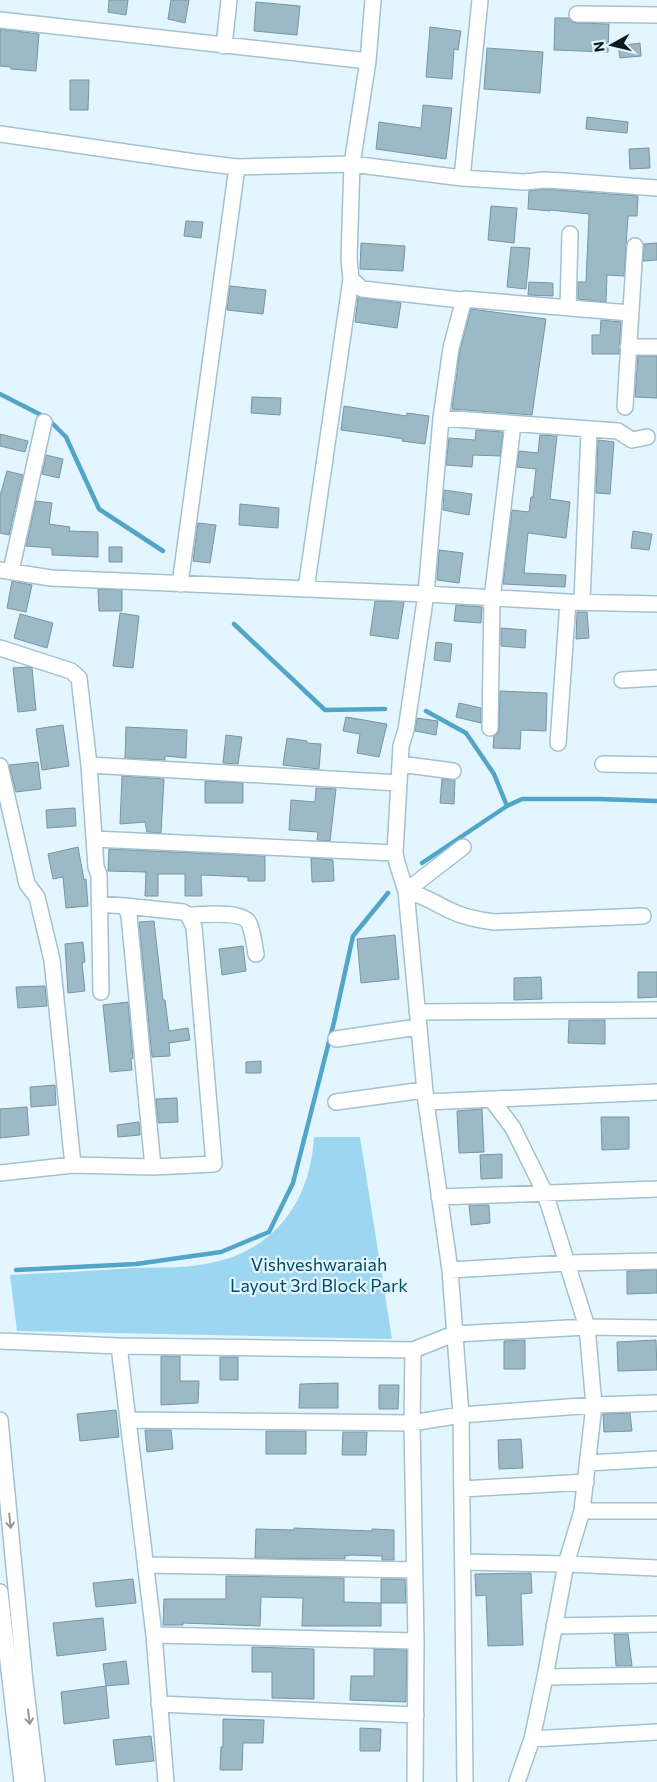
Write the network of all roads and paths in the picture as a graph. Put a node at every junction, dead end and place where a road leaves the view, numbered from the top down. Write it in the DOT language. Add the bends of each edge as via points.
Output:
graph roads {
  1 [pos="229,0"];
  2 [pos="373,0"];
  3 [pos="480,0"];
  4 [pos="577,14"];
  5 [pos="657,15"];
  6 [pos="0,20"];
  7 [pos="224,46"];
  8 [pos="368,61"];
  9 [pos="0,134"];
  10 [pos="352,164"];
  11 [pos="237,166"];
  12 [pos="462,178"];
  13 [pos="657,188"];
  14 [pos="570,234"];
  15 [pos="635,246"];
  16 [pos="351,279"];
  17 [pos="464,299"];
  18 [pos="568,308"];
  19 [pos="630,313"];
  20 [pos="628,347"];
  21 [pos="657,347"];
  22 [pos="625,407"];
  23 [pos="441,418"];
  24 [pos="44,422"];
  25 [pos="513,424"];
  26 [pos="589,430"];
  27 [pos="647,437"];
  28 [pos="5,571"];
  29 [pos="180,584"];
  30 [pos="306,589"];
  31 [pos="426,594"];
  32 [pos="492,598"];
  33 [pos="575,602"];
  34 [pos="657,604"];
  35 [pos="0,648"];
  36 [pos="657,678"];
  37 [pos="622,680"];
  38 [pos="490,728"];
  39 [pos="558,743"];
  40 [pos="400,764"];
  41 [pos="603,764"];
  42 [pos="89,765"];
  43 [pos="0,766"];
  44 [pos="657,766"];
  45 [pos="454,771"];
  46 [pos="399,783"];
  47 [pos="94,839"];
  48 [pos="463,847"];
  49 [pos="395,853"];
  50 [pos="406,891"];
  51 [pos="99,904"];
  52 [pos="126,906"];
  53 [pos="188,915"];
  54 [pos="643,916"];
  55 [pos="256,954"];
  56 [pos="101,992"];
  57 [pos="657,1010"];
  58 [pos="417,1012"];
  59 [pos="418,1027"];
  60 [pos="336,1039"];
  61 [pos="657,1092"];
  62 [pos="425,1096"];
  63 [pos="492,1100"];
  64 [pos="336,1102"];
  65 [pos="73,1165"];
  66 [pos="153,1167"];
  67 [pos="0,1173"];
  68 [pos="657,1189"];
  69 [pos="545,1193"];
  70 [pos="439,1197"];
  71 [pos="657,1261"];
  72 [pos="568,1263"];
  73 [pos="450,1270"];
  74 [pos="587,1327"];
  75 [pos="657,1328"];
  76 [pos="454,1334"];
  77 [pos="0,1341"];
  78 [pos="120,1346"];
  79 [pos="413,1350"];
  80 [pos="657,1403"];
  81 [pos="594,1405"];
  82 [pos="461,1415"];
  83 [pos="0,1420"];
  84 [pos="129,1420"];
  85 [pos="412,1424"];
  86 [pos="657,1460"];
  87 [pos="588,1463"];
  88 [pos="586,1482"];
  89 [pos="462,1489"];
  90 [pos="582,1511"];
  91 [pos="657,1511"];
  92 [pos="463,1562"];
  93 [pos="566,1564"];
  94 [pos="146,1565"];
  95 [pos="657,1568"];
  96 [pos="415,1570"];
  97 [pos="0,1592"];
  98 [pos="657,1624"];
  99 [pos="554,1626"];
  100 [pos="154,1635"];
  101 [pos="416,1641"];
  102 [pos="657,1675"];
  103 [pos="545,1678"];
  104 [pos="12,1682"];
  105 [pos="159,1704"];
  106 [pos="416,1715"];
  107 [pos="657,1732"];
  108 [pos="532,1739"];
  109 [pos="22,1782"];
  110 [pos="37,1782"];
  111 [pos="166,1782"];
  112 [pos="416,1782"];
  113 [pos="465,1782"];
  114 [pos="517,1782"];
  1 -- 7 [label="street"];
  2 -- 8 [label="street"];
  3 -- 12 [label="street"];
  4 -- 5 [label="street"];
  6 -- 7 [label="street"];
  7 -- 8 [label="street"];
  8 -- 10 [label="street"];
  9 -- 11 [label="street"];
  10 -- 11 [label="street"];
  10 -- 12 [label="street"];
  10 -- 16 [label="street"];
  11 -- 29 [label="street"];
  12 -- 13 [label="street" via="524,182 563,180"];
  14 -- 18 [label="street"];
  15 -- 19 [label="street"];
  16 -- 17 [label="street" via="362,289"];
  16 -- 30 [label="street"];
  17 -- 18 [label="street"];
  17 -- 23 [label="street"];
  18 -- 19 [label="street"];
  19 -- 20 [label="street"];
  20 -- 21 [label="street"];
  20 -- 22 [label="street"];
  23 -- 25 [label="street"];
  23 -- 31 [label="street"];
  24 -- 28 [label="street"];
  25 -- 26 [label="street"];
  25 -- 32 [label="street"];
  26 -- 27 [label="street" via="618,432 632,440"];
  26 -- 33 [label="street"];
  28 -- 29 [label="street" via="51,578"];
  29 -- 30 [label="street"];
  30 -- 31 [label="street"];
  31 -- 32 [label="street"];
  31 -- 40 [label="street"];
  32 -- 33 [label="street"];
  32 -- 38 [label="street"];
  33 -- 34 [label="street"];
  33 -- 39 [label="street"];
  35 -- 42 [label="street" via="72,671 79,678"];
  36 -- 37 [label="street"];
  40 -- 45 [label="street"];
  40 -- 46 [label="street"];
  41 -- 44 [label="street"];
  42 -- 46 [label="street"];
  42 -- 47 [label="street"];
  43 -- 65 [label="street" via="27,884 37,897 52,960"];
  46 -- 49 [label="street"];
  47 -- 49 [label="street"];
  47 -- 51 [label="street"];
  48 -- 50 [label="street"];
  49 -- 50 [label="street"];
  50 -- 54 [label="street" via="423,895 478,920 494,922"];
  50 -- 58 [label="street"];
  51 -- 52 [label="street"];
  51 -- 56 [label="street"];
  52 -- 53 [label="street"];
  52 -- 66 [label="street"];
  53 -- 55 [label="street" via="238,915 246,919"];
  53 -- 66 [label="street" via="194,927 214,1164"];
  57 -- 58 [label="street"];
  58 -- 59 [label="street"];
  59 -- 60 [label="street"];
  59 -- 62 [label="street"];
  61 -- 63 [label="street"];
  62 -- 63 [label="street"];
  62 -- 64 [label="street"];
  62 -- 70 [label="street"];
  63 -- 69 [label="street" via="513,1128"];
  65 -- 66 [label="street"];
  65 -- 67 [label="street"];
  68 -- 69 [label="street"];
  69 -- 70 [label="street"];
  69 -- 72 [label="street"];
  70 -- 73 [label="street"];
  71 -- 72 [label="street"];
  72 -- 73 [label="street"];
  72 -- 74 [label="street"];
  73 -- 76 [label="street"];
  74 -- 75 [label="street"];
  74 -- 76 [label="street"];
  74 -- 81 [label="street"];
  76 -- 79 [label="street"];
  76 -- 82 [label="street"];
  77 -- 78 [label="street"];
  78 -- 79 [label="street"];
  78 -- 84 [label="street"];
  79 -- 85 [label="street"];
  80 -- 81 [label="street"];
  81 -- 82 [label="street"];
  81 -- 87 [label="street"];
  82 -- 85 [label="street"];
  82 -- 89 [label="street"];
  83 -- 104 [label="street, one-way"];
  84 -- 85 [label="street"];
  84 -- 94 [label="street"];
  85 -- 96 [label="street"];
  86 -- 87 [label="street"];
  87 -- 88 [label="street"];
  88 -- 89 [label="street"];
  88 -- 90 [label="street"];
  89 -- 92 [label="street"];
  90 -- 91 [label="street"];
  90 -- 93 [label="street"];
  92 -- 93 [label="street"];
  92 -- 113 [label="street"];
  93 -- 95 [label="street"];
  93 -- 99 [label="street"];
  94 -- 96 [label="street"];
  94 -- 100 [label="street"];
  96 -- 101 [label="street"];
  97 -- 104 [label="street"];
  98 -- 99 [label="street"];
  99 -- 103 [label="street"];
  100 -- 101 [label="street"];
  100 -- 105 [label="street"];
  101 -- 106 [label="street"];
  102 -- 103 [label="street"];
  103 -- 108 [label="street"];
  104 -- 109 [label="street"];
  104 -- 110 [label="street, one-way"];
  105 -- 106 [label="street"];
  105 -- 111 [label="street"];
  106 -- 112 [label="street"];
  107 -- 108 [label="street"];
  108 -- 114 [label="street"];
}
